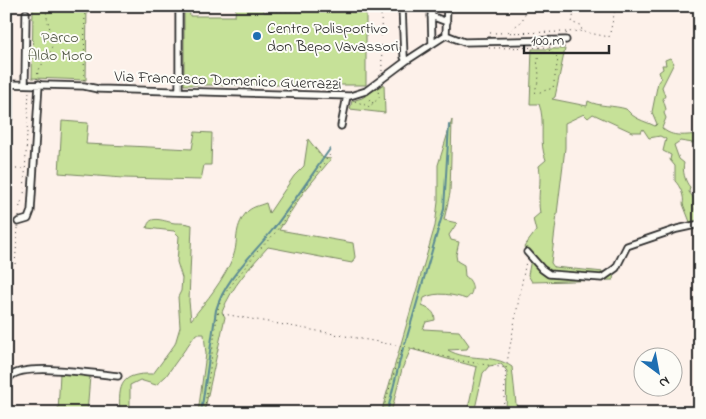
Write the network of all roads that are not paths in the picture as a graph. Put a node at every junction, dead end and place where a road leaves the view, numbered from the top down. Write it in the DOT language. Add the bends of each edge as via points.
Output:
graph roads {
  1 [pos="180,6"];
  2 [pos="431,6"];
  3 [pos="447,6"];
  4 [pos="402,8"];
  5 [pos="26,13"];
  6 [pos="430,16"];
  7 [pos="447,22"];
  8 [pos="446,35"];
  9 [pos="566,40"];
  10 [pos="432,44"];
  11 [pos="406,60"];
  12 [pos="8,83"];
  13 [pos="39,84"];
  14 [pos="28,85"];
  15 [pos="179,90"];
  16 [pos="346,96"];
  17 [pos="10,118"];
  18 [pos="341,126"];
  19 [pos="18,222"];
  20 [pos="700,224"];
  21 [pos="527,252"];
  22 [pos="118,376"];
  23 [pos="6,400"];
  1 -- 15 [label="street"];
  2 -- 6 [label="street"];
  3 -- 7 [label="street"];
  4 -- 11 [label="street"];
  5 -- 14 [label="street"];
  6 -- 7 [label="street"];
  6 -- 10 [label="street"];
  7 -- 8 [label="street"];
  8 -- 9 [label="street" via="464,42"];
  8 -- 10 [label="street, Via Francesco Domenico Guerrazzi"];
  10 -- 11 [label="street, Via Francesco Domenico Guerrazzi"];
  11 -- 16 [label="street, Via Francesco Domenico Guerrazzi" via="362,93"];
  12 -- 14 [label="street, Via Francesco Domenico Guerrazzi"];
  12 -- 17 [label="lane"];
  13 -- 14 [label="street, Via Francesco Domenico Guerrazzi"];
  13 -- 15 [label="street, Via Francesco Domenico Guerrazzi"];
  13 -- 19 [label="street" via="31,211 28,219"];
  15 -- 16 [label="street, Via Francesco Domenico Guerrazzi"];
  16 -- 18 [label="street"];
  20 -- 21 [label="street" via="677,228 627,246 616,268 602,278 549,274"];
  22 -- 23 [label="street" via="30,369 11,375 7,380"];
}
